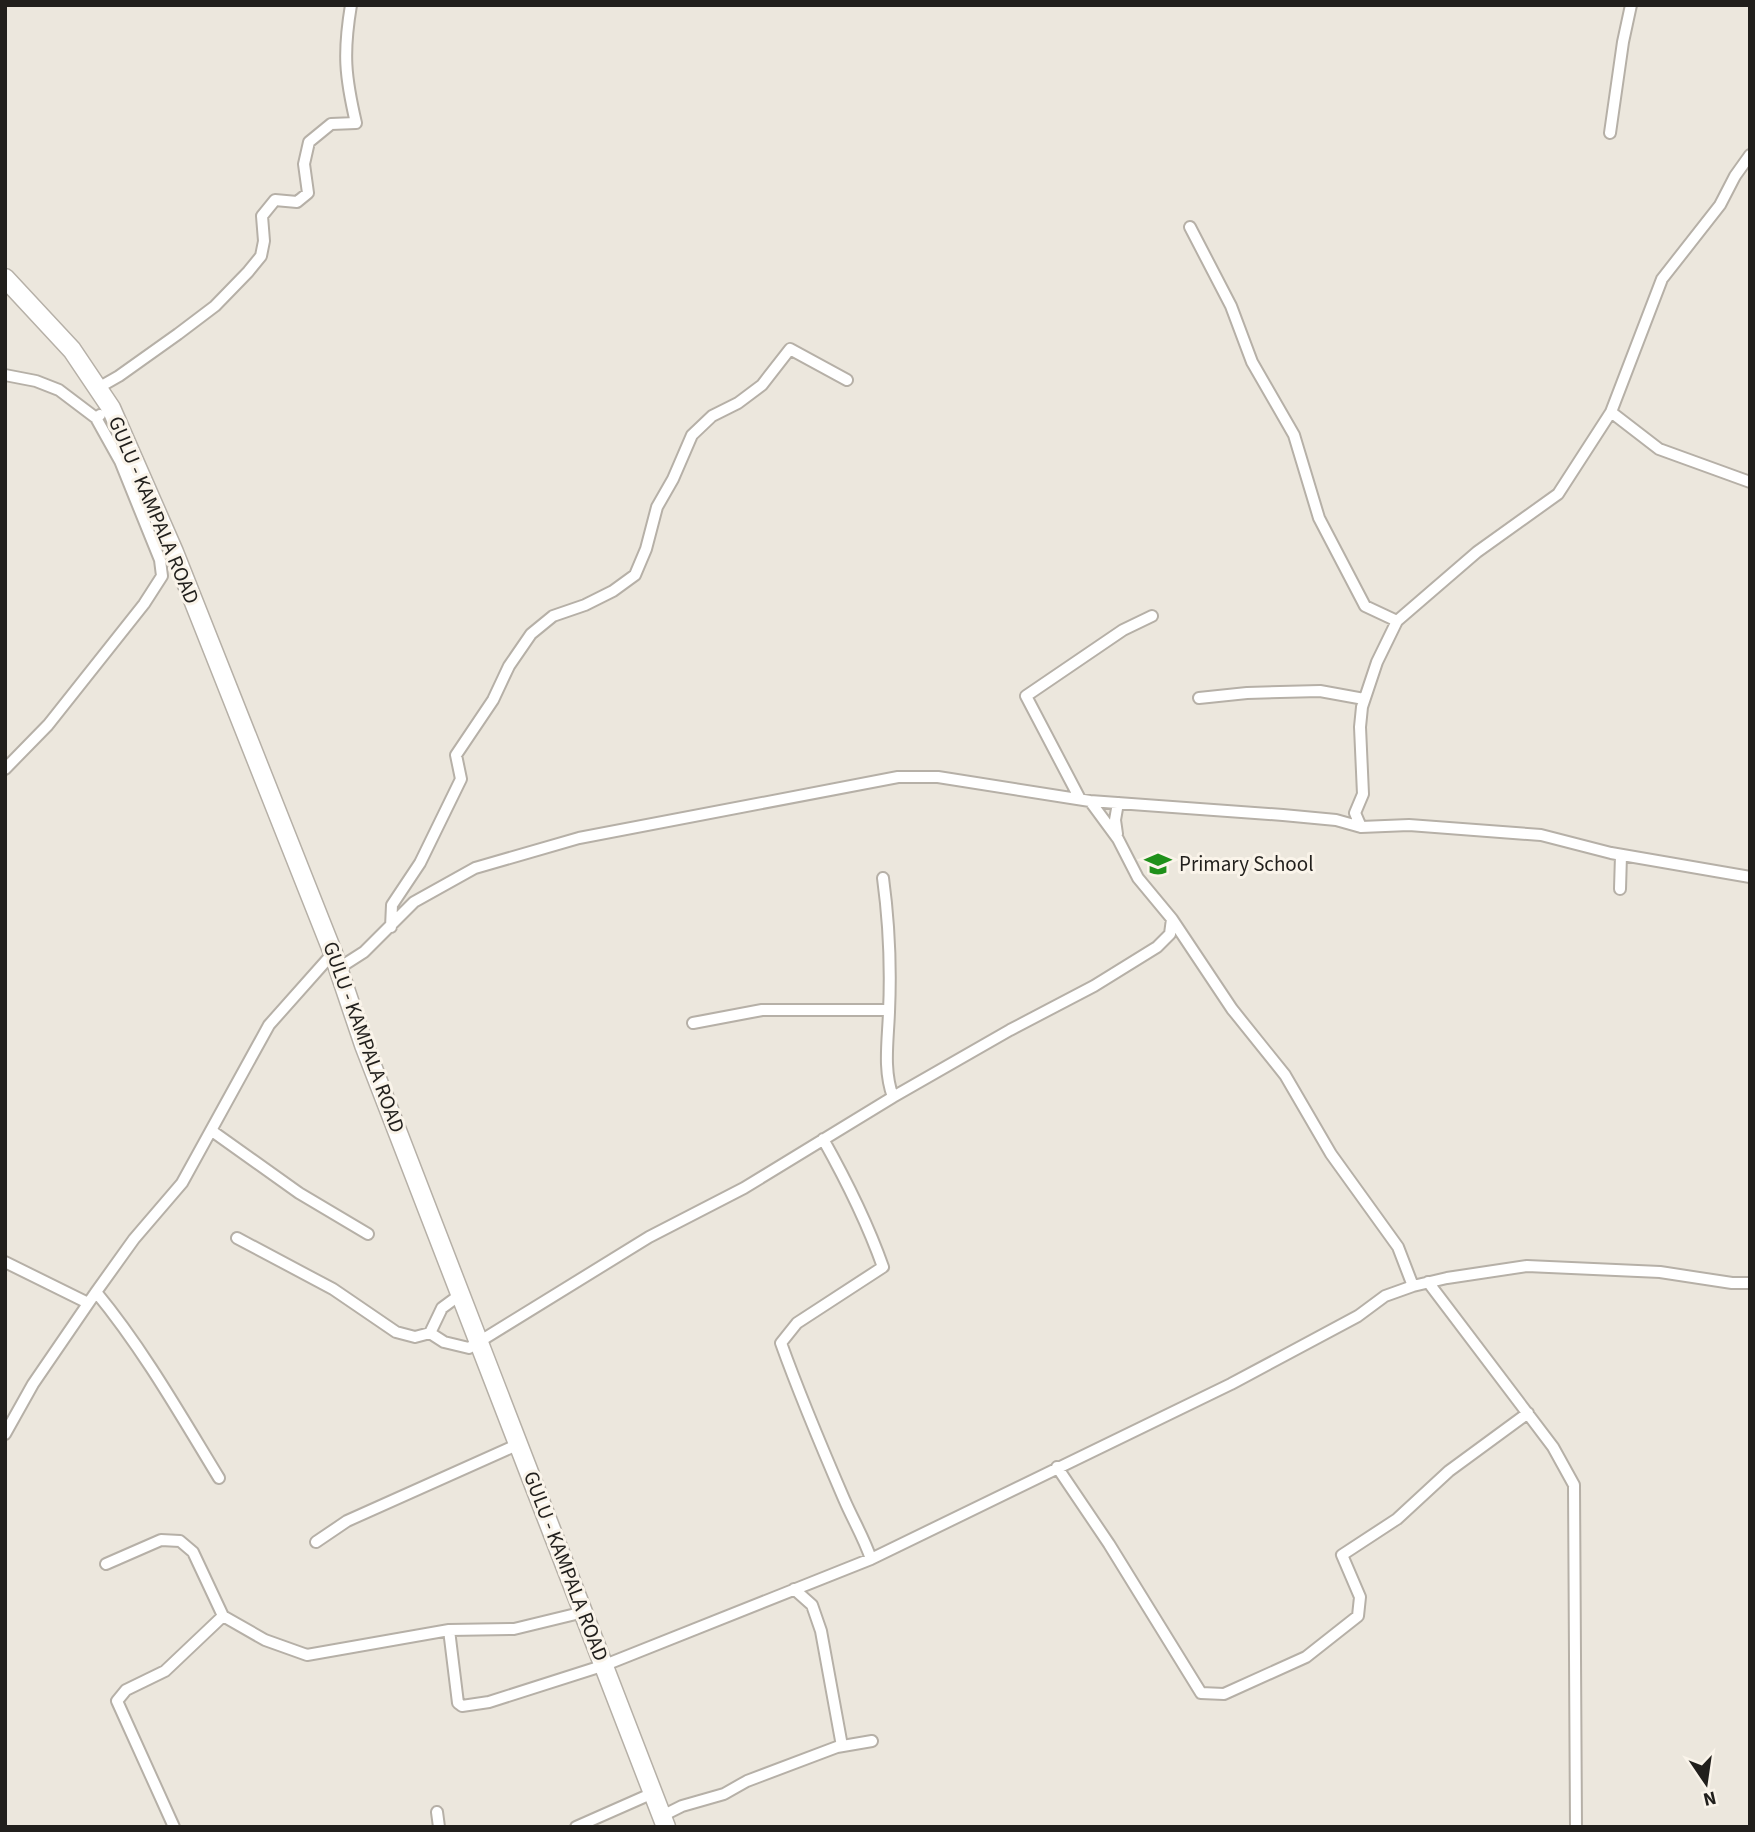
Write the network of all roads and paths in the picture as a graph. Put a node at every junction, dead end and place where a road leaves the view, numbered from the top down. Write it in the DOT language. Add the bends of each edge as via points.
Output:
graph roads {
  1 [pos="351,5"];
  2 [pos="1631,5"];
  3 [pos="1610,133"];
  4 [pos="1750,155"];
  5 [pos="1191,227"];
  6 [pos="5,278"];
  7 [pos="5,375"];
  8 [pos="847,380"];
  9 [pos="98,388"];
  10 [pos="1611,412"];
  11 [pos="104,413"];
  12 [pos="1750,482"];
  13 [pos="1153,616"];
  14 [pos="1397,621"];
  15 [pos="1199,698"];
  16 [pos="1364,699"];
  17 [pos="5,769"];
  18 [pos="1085,800"];
  19 [pos="1118,803"];
  20 [pos="1355,813"];
  21 [pos="1336,820"];
  22 [pos="1361,827"];
  23 [pos="1118,839"];
  24 [pos="1621,855"];
  25 [pos="1750,877"];
  26 [pos="883,878"];
  27 [pos="1620,889"];
  28 [pos="1172,919"];
  29 [pos="391,927"];
  30 [pos="336,960"];
  31 [pos="889,1010"];
  32 [pos="693,1023"];
  33 [pos="893,1097"];
  34 [pos="212,1131"];
  35 [pos="823,1139"];
  36 [pos="368,1234"];
  37 [pos="237,1238"];
  38 [pos="5,1262"];
  39 [pos="1429,1282"];
  40 [pos="1750,1283"];
  41 [pos="1413,1286"];
  42 [pos="96,1292"];
  43 [pos="461,1294"];
  44 [pos="88,1303"];
  45 [pos="430,1333"];
  46 [pos="480,1342"];
  47 [pos="1528,1413"];
  48 [pos="5,1434"];
  49 [pos="519,1444"];
  50 [pos="1057,1467"];
  51 [pos="219,1478"];
  52 [pos="316,1542"];
  53 [pos="871,1559"];
  54 [pos="106,1564"];
  55 [pos="794,1590"];
  56 [pos="584,1612"];
  57 [pos="223,1616"];
  58 [pos="449,1630"];
  59 [pos="605,1665"];
  60 [pos="872,1741"];
  61 [pos="842,1746"];
  62 [pos="653,1793"];
  63 [pos="437,1812"];
  64 [pos="664,1822"];
  65 [pos="174,1827"];
  66 [pos="439,1827"];
  67 [pos="576,1827"];
  68 [pos="1576,1827"];
  1 -- 9 [label="street" via="345,55 356,123 331,124 309,142 304,164 308,193 297,202 275,200 262,216 261,256 215,306"];
  2 -- 3 [label="street"];
  4 -- 10 [label="street" via="1720,205 1662,279"];
  5 -- 14 [label="street" via="1252,362 1294,435 1319,518 1365,606"];
  6 -- 9 [label="main road, GULU - KAMPALA ROAD" via="72,350"];
  7 -- 11 [label="street" via="36,381"];
  8 -- 29 [label="street" via="790,349 762,385 712,415 692,435 657,507 635,575 585,605 553,616 531,634 509,666 456,755 461,779 419,863 392,905"];
  9 -- 11 [label="main road, GULU - KAMPALA ROAD"];
  10 -- 12 [label="street" via="1659,449"];
  10 -- 14 [label="street" via="1558,494 1477,552"];
  11 -- 17 [label="street" via="162,576 48,725"];
  11 -- 30 [label="main road, GULU - KAMPALA ROAD" via="174,552"];
  13 -- 18 [label="street" via="1123,630 1026,696"];
  14 -- 16 [label="street"];
  15 -- 16 [label="street" via="1320,691"];
  16 -- 20 [label="street" via="1360,727 1363,794"];
  18 -- 19 [label="street"];
  18 -- 23 [label="street"];
  18 -- 29 [label="street" via="938,778 853,785 579,838 475,868 414,902"];
  19 -- 21 [label="street"];
  19 -- 23 [label="street"];
  20 -- 21 [label="street"];
  20 -- 22 [label="street"];
  21 -- 22 [label="street"];
  22 -- 24 [label="street" via="1409,825 1541,835"];
  23 -- 28 [label="street" via="1138,878"];
  24 -- 25 [label="street"];
  24 -- 27 [label="street"];
  26 -- 31 [label="street"];
  28 -- 33 [label="street" via="1170,934 1157,947"];
  28 -- 41 [label="street" via="1232,1009 1285,1075 1332,1154 1398,1247"];
  29 -- 30 [label="street" via="364,952"];
  30 -- 34 [label="street" via="269,1025"];
  30 -- 43 [label="main road, GULU - KAMPALA ROAD" via="364,1045"];
  31 -- 32 [label="street" via="762,1010"];
  31 -- 33 [label="street" via="887,1051"];
  33 -- 35 [label="street"];
  34 -- 36 [label="street" via="299,1193"];
  34 -- 42 [label="street" via="182,1183"];
  35 -- 46 [label="street" via="744,1188 649,1237"];
  35 -- 53 [label="street" via="883,1266 797,1323 781,1343"];
  37 -- 45 [label="street" via="333,1289 396,1332 415,1337"];
  38 -- 44 [label="street"];
  39 -- 40 [label="street" via="1527,1266 1660,1272"];
  39 -- 41 [label="street"];
  39 -- 47 [label="street"];
  41 -- 50 [label="street" via="1385,1296 1358,1316 1231,1384"];
  42 -- 44 [label="street"];
  42 -- 51 [label="street" via="174,1400"];
  43 -- 45 [label="street" via="442,1308"];
  43 -- 46 [label="main road, GULU - KAMPALA ROAD"];
  44 -- 48 [label="street"];
  45 -- 46 [label="street" via="469,1348"];
  46 -- 49 [label="main road, GULU - KAMPALA ROAD"];
  47 -- 50 [label="street" via="1449,1471 1397,1519 1342,1555 1360,1597 1358,1616 1306,1657 1224,1694 1201,1693"];
  47 -- 68 [label="street" via="1574,1485"];
  49 -- 52 [label="street" via="347,1521"];
  49 -- 56 [label="main road, GULU - KAMPALA ROAD"];
  50 -- 53 [label="street"];
  53 -- 55 [label="street"];
  54 -- 57 [label="street" via="161,1540 180,1541 193,1552"];
  55 -- 59 [label="street"];
  55 -- 61 [label="street" via="812,1605 821,1631"];
  56 -- 58 [label="street" via="514,1629"];
  56 -- 59 [label="main road, GULU - KAMPALA ROAD"];
  57 -- 58 [label="street" via="265,1640 307,1655"];
  57 -- 65 [label="street" via="165,1671 126,1690 117,1701"];
  58 -- 59 [label="street" via="462,1706 489,1702"];
  59 -- 62 [label="main road, GULU - KAMPALA ROAD"];
  60 -- 61 [label="street"];
  61 -- 64 [label="street" via="724,1794 682,1806"];
  62 -- 64 [label="main road, GULU - KAMPALA ROAD"];
  62 -- 67 [label="street"];
  63 -- 66 [label="street"];
}
